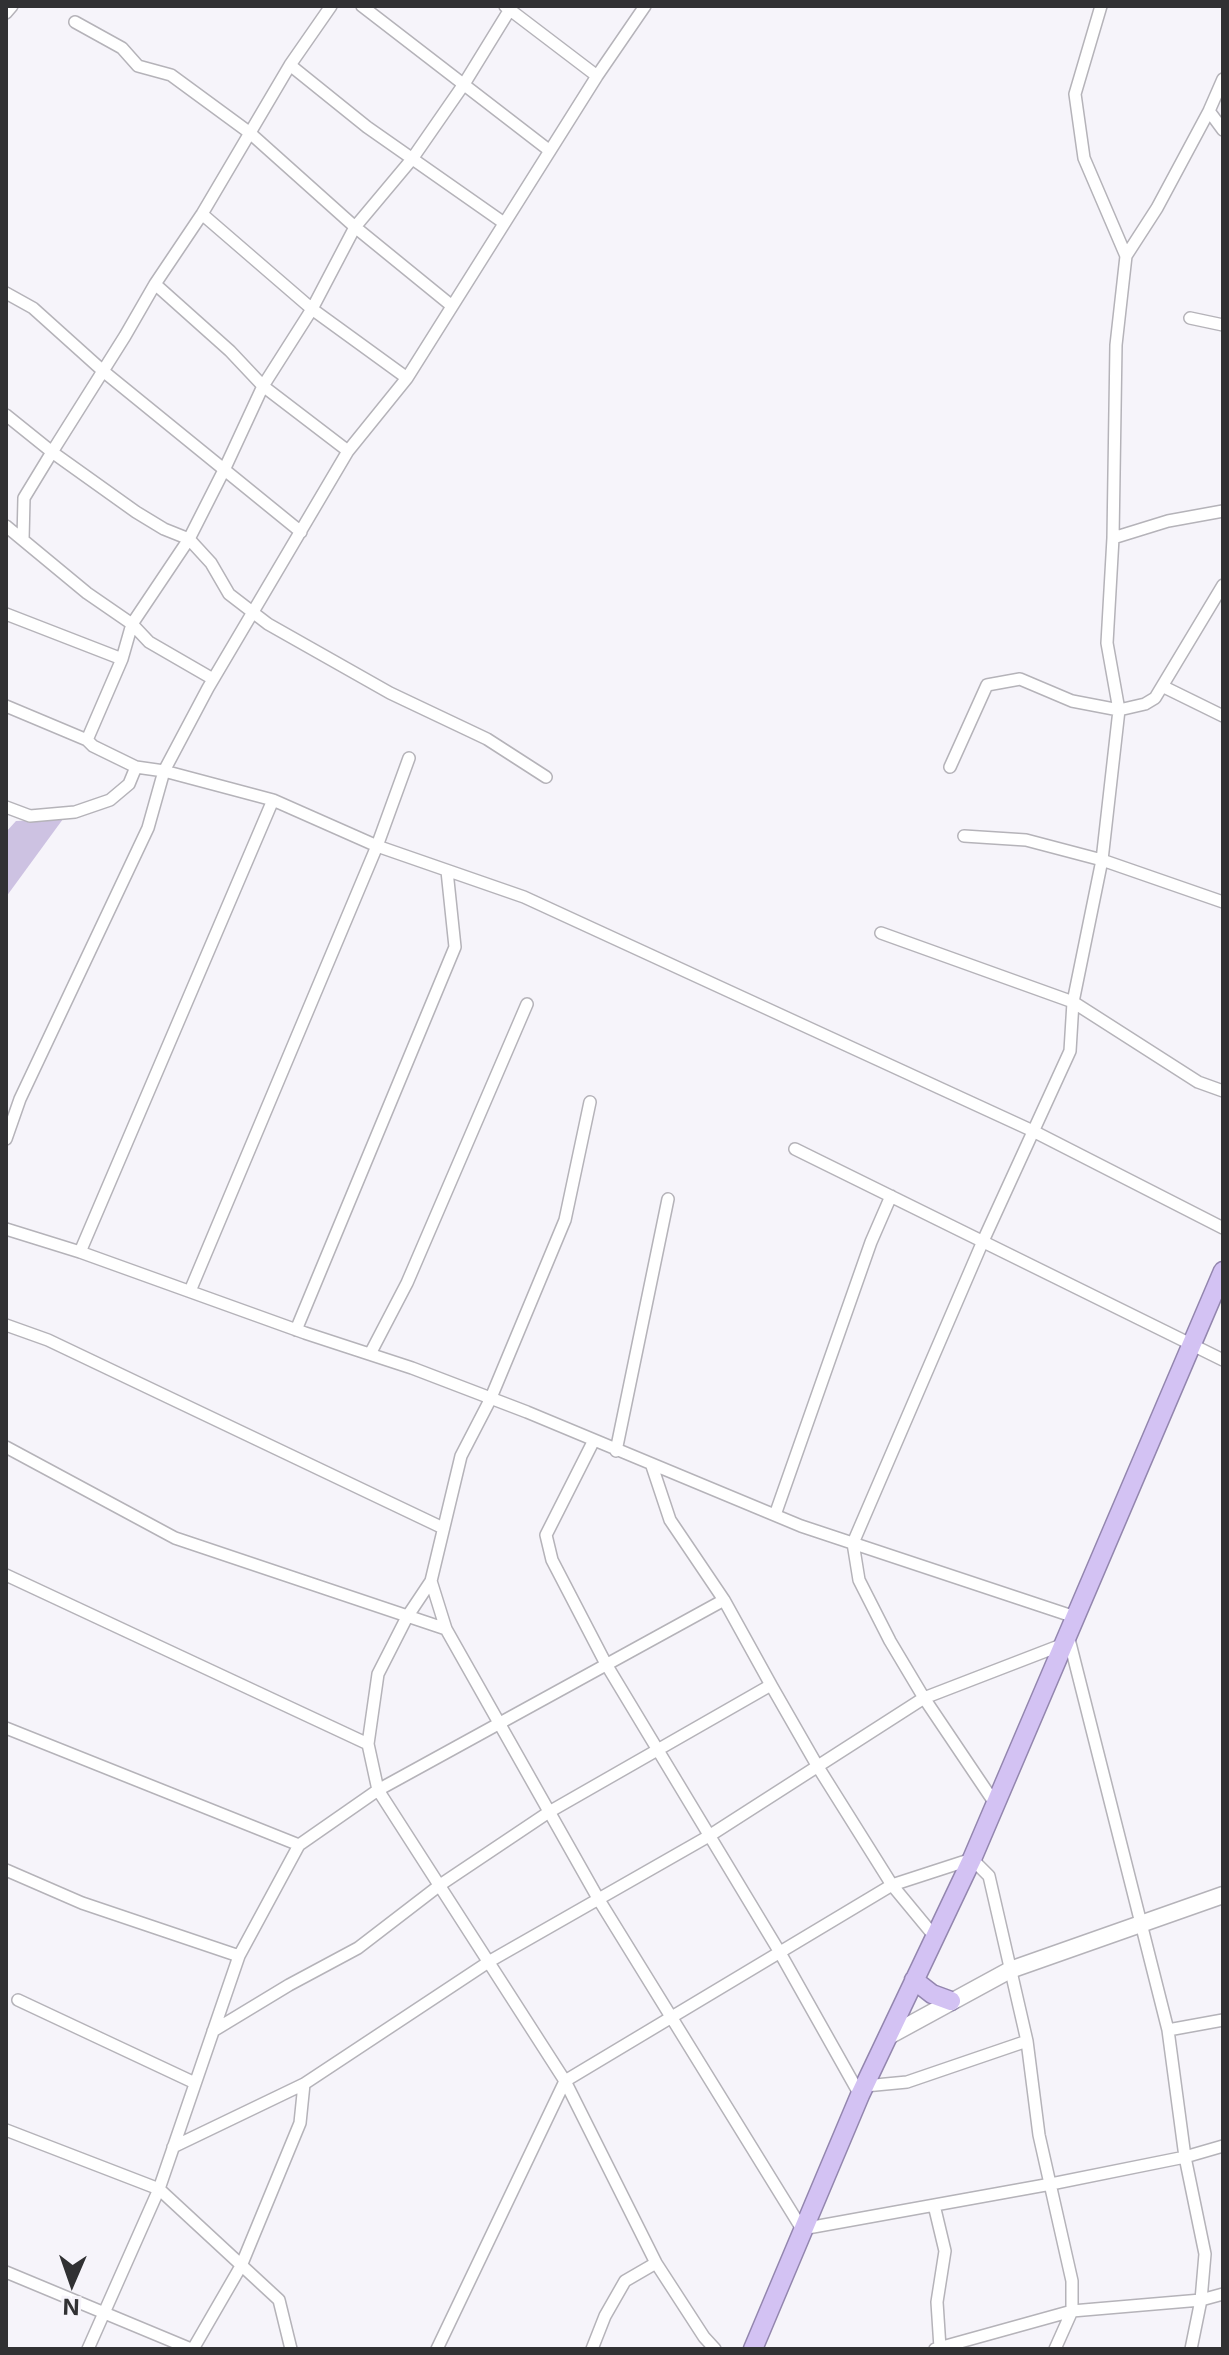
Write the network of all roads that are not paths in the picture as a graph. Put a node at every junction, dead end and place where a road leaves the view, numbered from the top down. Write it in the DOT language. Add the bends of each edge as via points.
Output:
graph roads {
  1 [pos="12,6"];
  2 [pos="331,6"];
  3 [pos="362,6"];
  4 [pos="645,6"];
  5 [pos="1101,6"];
  6 [pos="508,7"];
  7 [pos="6,13"];
  8 [pos="75,22"];
  9 [pos="290,65"];
  10 [pos="597,76"];
  11 [pos="1223,79"];
  12 [pos="464,84"];
  13 [pos="1209,111"];
  14 [pos="1223,130"];
  15 [pos="250,133"];
  16 [pos="550,151"];
  17 [pos="412,159"];
  18 [pos="202,214"];
  19 [pos="504,223"];
  20 [pos="355,227"];
  21 [pos="1126,256"];
  22 [pos="155,284"];
  23 [pos="6,293"];
  24 [pos="452,306"];
  25 [pos="312,309"];
  26 [pos="1190,318"];
  27 [pos="1223,325"];
  28 [pos="103,371"];
  29 [pos="407,378"];
  30 [pos="263,386"];
  31 [pos="6,415"];
  32 [pos="348,451"];
  33 [pos="52,452"];
  34 [pos="225,468"];
  35 [pos="1223,511"];
  36 [pos="6,526"];
  37 [pos="301,532"];
  38 [pos="1113,538"];
  39 [pos="189,539"];
  40 [pos="23,540"];
  41 [pos="1223,585"];
  42 [pos="254,612"];
  43 [pos="6,614"];
  44 [pos="132,624"];
  45 [pos="122,659"];
  46 [pos="213,679"];
  47 [pos="1164,687"];
  48 [pos="6,706"];
  49 [pos="1119,710"];
  50 [pos="1223,716"];
  51 [pos="87,740"];
  52 [pos="409,758"];
  53 [pos="136,767"];
  54 [pos="950,767"];
  55 [pos="164,771"];
  56 [pos="546,777"];
  57 [pos="273,800"];
  58 [pos="6,807"];
  59 [pos="964,836"];
  60 [pos="377,846"];
  61 [pos="1102,860"];
  62 [pos="447,871"];
  63 [pos="1223,902"];
  64 [pos="881,933"];
  65 [pos="1073,1002"];
  66 [pos="527,1004"];
  67 [pos="1223,1091"];
  68 [pos="590,1102"];
  69 [pos="1033,1131"];
  70 [pos="6,1139"];
  71 [pos="795,1149"];
  72 [pos="891,1196"];
  73 [pos="668,1199"];
  74 [pos="1223,1228"];
  75 [pos="6,1229"];
  76 [pos="983,1241"];
  77 [pos="80,1252"];
  78 [pos="1223,1271"];
  79 [pos="190,1291"];
  80 [pos="6,1325"];
  81 [pos="296,1330"];
  82 [pos="1193,1344"];
  83 [pos="370,1354"];
  84 [pos="1223,1360"];
  85 [pos="490,1400"];
  86 [pos="593,1442"];
  87 [pos="6,1447"];
  88 [pos="616,1451"];
  89 [pos="652,1466"];
  90 [pos="775,1515"];
  91 [pos="443,1528"];
  92 [pos="853,1543"];
  93 [pos="6,1575"];
  94 [pos="431,1581"];
  95 [pos="724,1600"];
  96 [pos="407,1617"];
  97 [pos="1075,1617"];
  98 [pos="446,1629"];
  99 [pos="1066,1640"];
  100 [pos="606,1664"];
  101 [pos="771,1685"];
  102 [pos="924,1698"];
  103 [pos="501,1724"];
  104 [pos="6,1728"];
  105 [pos="368,1744"];
  106 [pos="657,1750"];
  107 [pos="818,1767"];
  108 [pos="378,1790"];
  109 [pos="996,1805"];
  110 [pos="549,1812"];
  111 [pos="709,1836"];
  112 [pos="299,1845"];
  113 [pos="972,1859"];
  114 [pos="6,1870"];
  115 [pos="440,1885"];
  116 [pos="892,1885"];
  117 [pos="1223,1895"];
  118 [pos="599,1900"];
  119 [pos="1141,1923"];
  120 [pos="935,1937"];
  121 [pos="779,1951"];
  122 [pos="239,1956"];
  123 [pos="490,1961"];
  124 [pos="1010,1970"];
  125 [pos="914,1980"];
  126 [pos="18,2000"];
  127 [pos="951,2001"];
  128 [pos="672,2017"];
  129 [pos="1223,2020"];
  130 [pos="1168,2030"];
  131 [pos="213,2031"];
  132 [pos="887,2037"];
  133 [pos="1027,2041"];
  134 [pos="565,2081"];
  135 [pos="195,2083"];
  136 [pos="304,2084"];
  137 [pos="862,2091"];
  138 [pos="6,2130"];
  139 [pos="1223,2146"];
  140 [pos="173,2147"];
  141 [pos="1185,2157"];
  142 [pos="1051,2184"];
  143 [pos="159,2189"];
  144 [pos="934,2205"];
  145 [pos="802,2229"];
  146 [pos="656,2263"];
  147 [pos="241,2266"];
  148 [pos="6,2272"];
  149 [pos="1223,2294"];
  150 [pos="1201,2300"];
  151 [pos="1072,2311"];
  152 [pos="104,2313"];
  153 [pos="88,2349"];
  154 [pos="192,2349"];
  155 [pos="291,2349"];
  156 [pos="437,2349"];
  157 [pos="592,2349"];
  158 [pos="715,2349"];
  159 [pos="753,2349"];
  160 [pos="937,2349"];
  161 [pos="1055,2349"];
  162 [pos="1191,2349"];
  1 -- 7 [label="street"];
  2 -- 9 [label="street"];
  3 -- 12 [label="street"];
  4 -- 10 [label="street"];
  5 -- 21 [label="street" via="1075,94 1084,158"];
  6 -- 10 [label="street"];
  6 -- 12 [label="street"];
  8 -- 15 [label="street" via="122,48 138,66 171,75"];
  9 -- 15 [label="street"];
  9 -- 17 [label="street"];
  10 -- 16 [label="street"];
  11 -- 13 [label="street"];
  12 -- 16 [label="street"];
  12 -- 17 [label="street"];
  13 -- 14 [label="street"];
  13 -- 21 [label="street"];
  15 -- 18 [label="street"];
  15 -- 20 [label="street"];
  16 -- 19 [label="street"];
  17 -- 19 [label="street"];
  17 -- 20 [label="street"];
  18 -- 22 [label="street"];
  18 -- 25 [label="street"];
  19 -- 24 [label="street"];
  20 -- 24 [label="street"];
  20 -- 25 [label="street"];
  21 -- 38 [label="street" via="1116,345"];
  22 -- 28 [label="street"];
  22 -- 30 [label="street"];
  23 -- 28 [label="street" via="33,308"];
  24 -- 29 [label="street"];
  25 -- 29 [label="street"];
  25 -- 30 [label="street"];
  26 -- 27 [label="street"];
  28 -- 33 [label="street"];
  28 -- 34 [label="street"];
  29 -- 32 [label="street"];
  30 -- 32 [label="street"];
  30 -- 34 [label="street"];
  31 -- 33 [label="street"];
  32 -- 37 [label="street"];
  33 -- 39 [label="street" via="136,512"];
  33 -- 40 [label="street" via="24,498"];
  34 -- 37 [label="street"];
  34 -- 39 [label="street"];
  35 -- 38 [label="street"];
  36 -- 40 [label="street"];
  37 -- 42 [label="street"];
  38 -- 49 [label="street" via="1107,643"];
  39 -- 42 [label="street" via="229,594"];
  39 -- 44 [label="street"];
  40 -- 44 [label="street"];
  41 -- 47 [label="street"];
  42 -- 46 [label="street"];
  42 -- 56 [label="street" via="390,693 487,739"];
  43 -- 45 [label="street"];
  44 -- 45 [label="street"];
  44 -- 46 [label="street" via="167,654"];
  45 -- 51 [label="street"];
  46 -- 55 [label="street"];
  47 -- 49 [label="street" via="1145,704"];
  47 -- 50 [label="street"];
  48 -- 51 [label="street"];
  49 -- 54 [label="street" via="1072,701 1020,679 987,685"];
  49 -- 61 [label="street"];
  51 -- 53 [label="street"];
  52 -- 60 [label="street"];
  53 -- 55 [label="street"];
  53 -- 58 [label="street" via="129,784 110,800 75,812 30,816"];
  55 -- 57 [label="street"];
  55 -- 70 [label="street" via="148,828"];
  57 -- 60 [label="street"];
  57 -- 77 [label="street"];
  59 -- 61 [label="street" via="1026,840"];
  60 -- 62 [label="street"];
  60 -- 79 [label="street"];
  61 -- 63 [label="street"];
  61 -- 65 [label="street"];
  62 -- 69 [label="street" via="524,897"];
  62 -- 81 [label="street" via="455,947"];
  64 -- 65 [label="street"];
  65 -- 67 [label="street" via="1198,1082"];
  65 -- 69 [label="street" via="1070,1051"];
  66 -- 83 [label="street" via="407,1283"];
  68 -- 85 [label="street" via="565,1220"];
  69 -- 74 [label="street"];
  69 -- 76 [label="street"];
  71 -- 72 [label="street"];
  72 -- 76 [label="street"];
  72 -- 90 [label="street"];
  73 -- 88 [label="street"];
  75 -- 77 [label="street"];
  76 -- 82 [label="street"];
  76 -- 92 [label="street"];
  77 -- 79 [label="street"];
  78 -- 82 [label="highway"];
  79 -- 81 [label="street"];
  80 -- 91 [label="street" via="48,1340"];
  81 -- 83 [label="street"];
  82 -- 84 [label="street"];
  82 -- 97 [label="highway"];
  83 -- 85 [label="street"];
  85 -- 86 [label="street"];
  85 -- 91 [label="street" via="461,1456"];
  86 -- 88 [label="street"];
  86 -- 100 [label="street" via="546,1535 552,1560"];
  87 -- 96 [label="street" via="175,1538"];
  88 -- 89 [label="street"];
  89 -- 90 [label="street"];
  89 -- 95 [label="street" via="670,1520"];
  90 -- 92 [label="street"];
  91 -- 94 [label="street"];
  92 -- 97 [label="street"];
  92 -- 102 [label="street" via="859,1580"];
  93 -- 105 [label="street"];
  94 -- 96 [label="street"];
  94 -- 98 [label="street"];
  95 -- 100 [label="street"];
  95 -- 101 [label="street"];
  96 -- 98 [label="street"];
  96 -- 105 [label="street" via="378,1674"];
  97 -- 99 [label="highway"];
  98 -- 103 [label="street"];
  99 -- 102 [label="street"];
  99 -- 109 [label="highway"];
  99 -- 119 [label="street"];
  100 -- 103 [label="street"];
  100 -- 106 [label="street"];
  101 -- 106 [label="street"];
  101 -- 107 [label="street"];
  102 -- 107 [label="street"];
  102 -- 109 [label="street"];
  103 -- 108 [label="street"];
  103 -- 110 [label="street"];
  104 -- 112 [label="street"];
  105 -- 108 [label="street"];
  106 -- 110 [label="street"];
  106 -- 111 [label="street"];
  107 -- 111 [label="street"];
  107 -- 116 [label="street"];
  108 -- 112 [label="street"];
  108 -- 115 [label="street"];
  109 -- 113 [label="highway"];
  110 -- 115 [label="street"];
  110 -- 118 [label="street"];
  111 -- 118 [label="street"];
  111 -- 121 [label="street"];
  112 -- 122 [label="street"];
  113 -- 116 [label="street"];
  113 -- 120 [label="highway"];
  113 -- 124 [label="street" via="989,1876"];
  114 -- 122 [label="street" via="82,1903"];
  115 -- 123 [label="street"];
  115 -- 131 [label="street" via="358,1948"];
  116 -- 120 [label="street"];
  116 -- 121 [label="street"];
  117 -- 119 [label="main road"];
  118 -- 123 [label="street"];
  118 -- 128 [label="street"];
  119 -- 124 [label="main road"];
  119 -- 130 [label="street"];
  120 -- 125 [label="highway"];
  121 -- 128 [label="street"];
  121 -- 137 [label="street"];
  122 -- 131 [label="street"];
  123 -- 134 [label="street"];
  123 -- 136 [label="street"];
  124 -- 127 [label="main road"];
  124 -- 133 [label="street"];
  125 -- 127 [label="highway"];
  125 -- 132 [label="highway"];
  126 -- 135 [label="street"];
  127 -- 132 [label="main road"];
  128 -- 134 [label="street"];
  128 -- 145 [label="street"];
  129 -- 130 [label="street"];
  130 -- 141 [label="street"];
  131 -- 135 [label="street"];
  132 -- 137 [label="highway"];
  133 -- 137 [label="street" via="907,2082"];
  133 -- 142 [label="street"];
  134 -- 146 [label="street"];
  134 -- 156 [label="street"];
  135 -- 140 [label="street"];
  136 -- 140 [label="street"];
  136 -- 147 [label="street" via="300,2123"];
  137 -- 145 [label="highway"];
  138 -- 143 [label="street"];
  139 -- 141 [label="street"];
  140 -- 143 [label="street"];
  141 -- 142 [label="street"];
  141 -- 150 [label="street" via="1205,2254"];
  142 -- 144 [label="street"];
  142 -- 151 [label="street" via="1072,2281"];
  143 -- 147 [label="street"];
  143 -- 152 [label="street"];
  144 -- 145 [label="street"];
  144 -- 160 [label="street" via="945,2251"];
  145 -- 159 [label="highway"];
  146 -- 157 [label="street" via="625,2281"];
  146 -- 158 [label="street"];
  147 -- 154 [label="street"];
  147 -- 155 [label="street" via="279,2300"];
  148 -- 152 [label="street"];
  149 -- 150 [label="street"];
  150 -- 151 [label="street"];
  150 -- 162 [label="street"];
  151 -- 160 [label="street"];
  151 -- 161 [label="street"];
  152 -- 153 [label="street"];
  152 -- 154 [label="street"];
}
